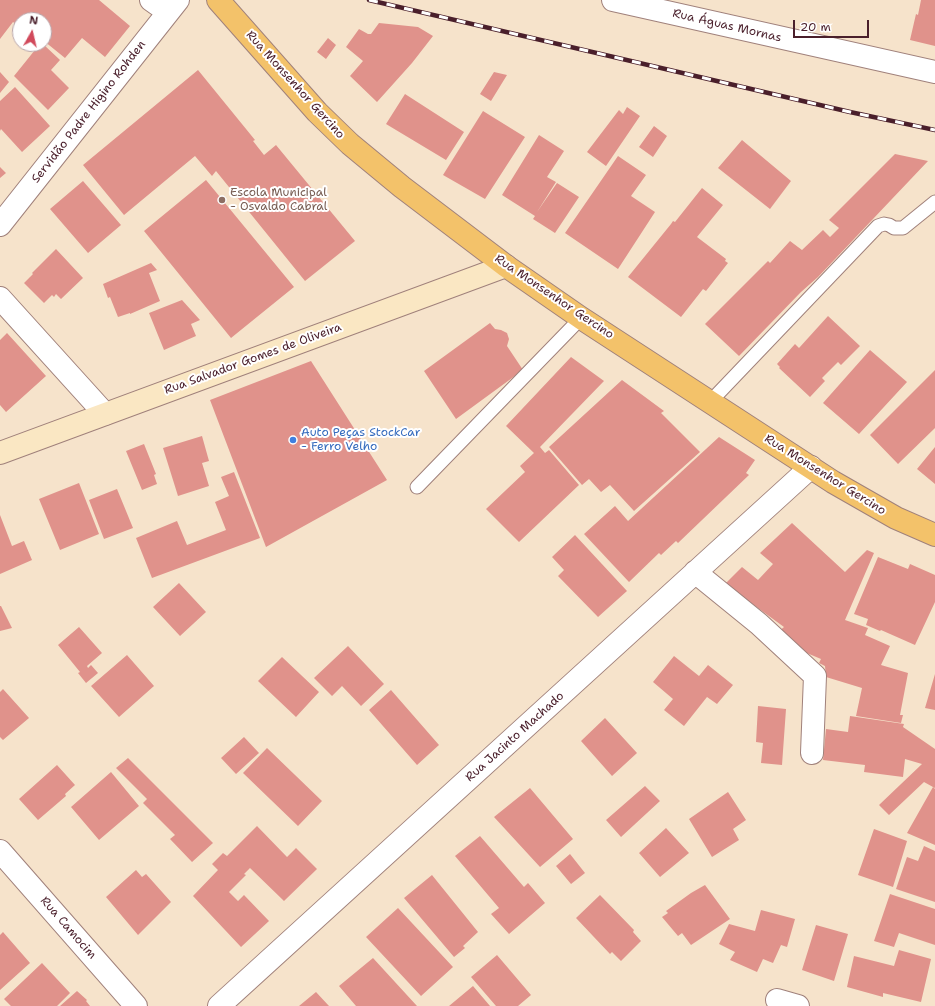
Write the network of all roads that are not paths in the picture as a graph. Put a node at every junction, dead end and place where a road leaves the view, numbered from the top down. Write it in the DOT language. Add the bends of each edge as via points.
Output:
graph roads {
  1 [pos="151,0"];
  2 [pos="218,0"];
  3 [pos="613,0"];
  4 [pos="173,6"];
  5 [pos="935,72"];
  6 [pos="935,202"];
  7 [pos="0,225"];
  8 [pos="506,266"];
  9 [pos="0,298"];
  10 [pos="581,318"];
  11 [pos="710,402"];
  12 [pos="105,414"];
  13 [pos="0,453"];
  14 [pos="810,467"];
  15 [pos="417,487"];
  16 [pos="935,536"];
  17 [pos="695,572"];
  18 [pos="812,753"];
  19 [pos="0,851"];
  20 [pos="777,1000"];
  21 [pos="136,1006"];
  22 [pos="219,1006"];
  23 [pos="798,1006"];
  1 -- 4 [label="street"];
  2 -- 8 [label="main road, Rua Monsenhor Gercino" via="317,112 350,144"];
  3 -- 5 [label="street, Rua Águas Mornas"];
  4 -- 7 [label="street, Servidão Padre Higino Rohden"];
  6 -- 11 [label="lane" via="902,228 884,224 878,226"];
  8 -- 10 [label="main road, Rua Monsenhor Gercino"];
  8 -- 12 [label="street, Rua Salvador Gomes de Oliveira"];
  9 -- 12 [label="street"];
  10 -- 11 [label="main road, Rua Monsenhor Gercino"];
  10 -- 15 [label="lane"];
  11 -- 14 [label="main road, Rua Monsenhor Gercino"];
  12 -- 13 [label="street, Rua Salvador Gomes de Oliveira"];
  14 -- 16 [label="main road, Rua Monsenhor Gercino" via="896,518"];
  14 -- 17 [label="street, Rua Jacinto Machado"];
  17 -- 18 [label="street" via="759,624 815,676"];
  17 -- 22 [label="street, Rua Jacinto Machado"];
  19 -- 21 [label="street, Rua Camocim"];
  20 -- 23 [label="street"];
}
